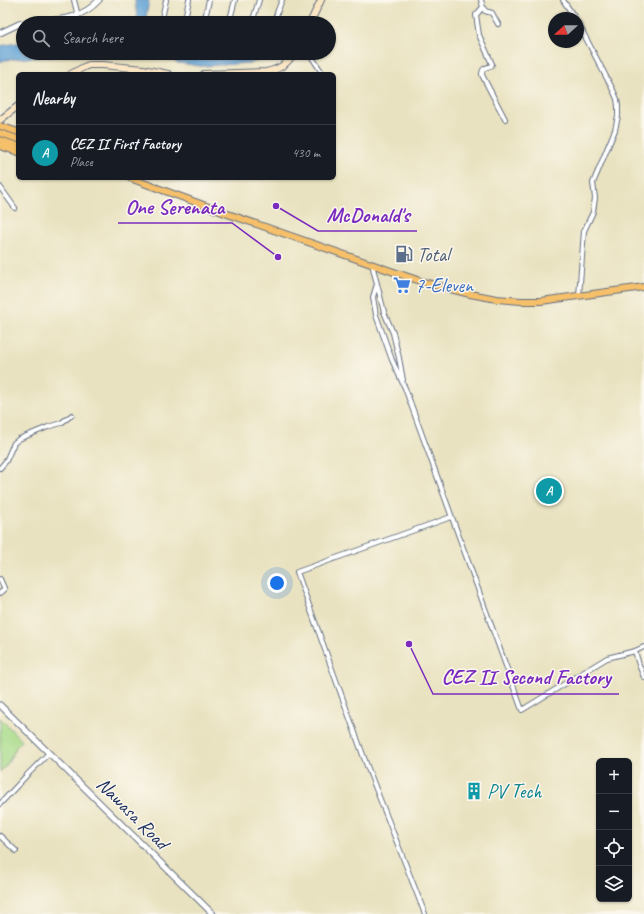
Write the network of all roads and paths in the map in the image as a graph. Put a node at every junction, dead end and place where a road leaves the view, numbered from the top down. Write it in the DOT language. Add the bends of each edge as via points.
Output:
graph roads {
  1 [pos="74,0"];
  2 [pos="99,0"];
  3 [pos="166,0"];
  4 [pos="189,0"];
  5 [pos="209,0"];
  6 [pos="235,0"];
  7 [pos="259,0"];
  8 [pos="282,0"];
  9 [pos="321,0"];
  10 [pos="482,0"];
  11 [pos="564,0"];
  12 [pos="484,7"];
  13 [pos="571,12"];
  14 [pos="78,16"];
  15 [pos="163,16"];
  16 [pos="186,16"];
  17 [pos="206,16"];
  18 [pos="231,16"];
  19 [pos="254,16"];
  20 [pos="276,16"];
  21 [pos="313,16"];
  22 [pos="498,24"];
  23 [pos="16,25"];
  24 [pos="0,33"];
  25 [pos="584,34"];
  26 [pos="289,60"];
  27 [pos="314,60"];
  28 [pos="75,72"];
  29 [pos="158,72"];
  30 [pos="266,72"];
  31 [pos="322,72"];
  32 [pos="16,108"];
  33 [pos="505,119"];
  34 [pos="0,120"];
  35 [pos="0,126"];
  36 [pos="16,131"];
  37 [pos="0,133"];
  38 [pos="16,138"];
  39 [pos="0,140"];
  40 [pos="16,145"];
  41 [pos="0,146"];
  42 [pos="16,151"];
  43 [pos="134,180"];
  44 [pos="136,180"];
  45 [pos="143,182"];
  46 [pos="0,187"];
  47 [pos="15,208"];
  48 [pos="372,264"];
  49 [pos="377,284"];
  50 [pos="644,287"];
  51 [pos="579,296"];
  52 [pos="405,388"];
  53 [pos="72,415"];
  54 [pos="0,468"];
  55 [pos="451,517"];
  56 [pos="0,579"];
  57 [pos="0,593"];
  58 [pos="644,647"];
  59 [pos="635,651"];
  60 [pos="644,677"];
  61 [pos="0,705"];
  62 [pos="49,753"];
  63 [pos="0,804"];
  64 [pos="0,836"];
  65 [pos="16,851"];
  66 [pos="211,913"];
  67 [pos="425,914"];
  1 -- 14 [label="street"];
  2 -- 14 [label="street"];
  3 -- 15 [label="street"];
  4 -- 16 [label="street"];
  5 -- 17 [label="street"];
  6 -- 18 [label="street"];
  7 -- 19 [label="street"];
  8 -- 20 [label="street"];
  9 -- 21 [label="main road"];
  10 -- 12 [label="street"];
  11 -- 13 [label="street"];
  12 -- 22 [label="street" via="485,11 492,13"];
  12 -- 33 [label="street" via="476,15 479,35 492,64 482,71 482,75"];
  23 -- 24 [label="street"];
  25 -- 51 [label="street" via="617,99 618,116 615,130 593,182 595,198 593,212 584,231"];
  26 -- 30 [label="main road"];
  27 -- 31 [label="street"];
  28 -- 29 [label="main road" via="96,65"];
  32 -- 34 [label="main road"];
  35 -- 36 [label="main road"];
  37 -- 38 [label="main road"];
  39 -- 40 [label="main road"];
  41 -- 42 [label="main road"];
  43 -- 45 [label="main road"];
  44 -- 45 [label="main road"];
  45 -- 48 [label="main road"];
  46 -- 47 [label="street"];
  48 -- 49 [label="street"];
  48 -- 51 [label="main road" via="423,282 497,299 541,301"];
  49 -- 52 [label="street" via="399,358"];
  49 -- 52 [label="street" via="373,297 376,315"];
  50 -- 51 [label="main road"];
  52 -- 55 [label="street"];
  53 -- 54 [label="street" via="61,423 19,439"];
  55 -- 59 [label="street" via="522,710 607,658"];
  55 -- 67 [label="street" via="297,572 367,766"];
  56 -- 57 [label="street" via="4,590"];
  58 -- 59 [label="street"];
  59 -- 60 [label="street"];
  61 -- 62 [label="street, Nawasa Road"];
  62 -- 63 [label="street"];
  62 -- 66 [label="street, Nawasa Road"];
  64 -- 65 [label="street"];
}
